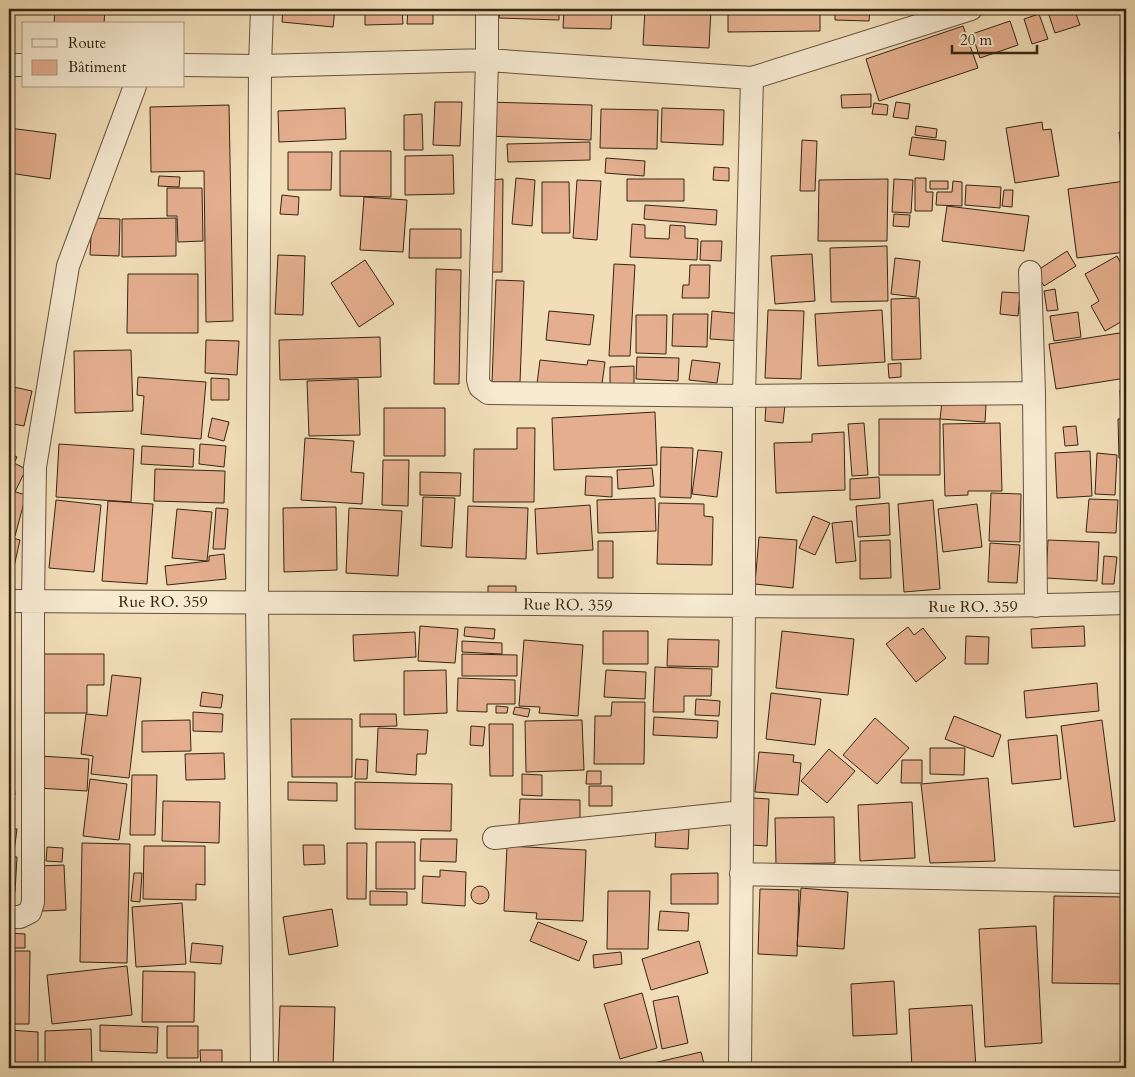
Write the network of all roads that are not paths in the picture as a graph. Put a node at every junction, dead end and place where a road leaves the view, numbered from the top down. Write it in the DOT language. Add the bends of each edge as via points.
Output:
graph roads {
  1 [pos="262,9"];
  2 [pos="487,9"];
  3 [pos="971,9"];
  4 [pos="487,60"];
  5 [pos="9,65"];
  6 [pos="22,65"];
  7 [pos="185,66"];
  8 [pos="260,66"];
  9 [pos="752,78"];
  10 [pos="134,88"];
  11 [pos="1030,272"];
  12 [pos="1034,393"];
  13 [pos="744,396"];
  14 [pos="9,601"];
  15 [pos="33,601"];
  16 [pos="257,601"];
  17 [pos="1126,603"];
  18 [pos="744,606"];
  19 [pos="1036,606"];
  20 [pos="742,812"];
  21 [pos="494,838"];
  22 [pos="741,874"];
  23 [pos="1126,882"];
  24 [pos="9,917"];
  25 [pos="262,1068"];
  26 [pos="740,1068"];
  1 -- 8 [label="street"];
  2 -- 4 [label="street"];
  3 -- 9 [label="street"];
  4 -- 8 [label="street"];
  4 -- 9 [label="street"];
  4 -- 13 [label="street" via="480,387 488,393"];
  5 -- 6 [label="street"];
  7 -- 8 [label="street"];
  8 -- 16 [label="street"];
  9 -- 13 [label="street"];
  10 -- 15 [label="street" via="68,266 35,467"];
  11 -- 12 [label="street"];
  12 -- 13 [label="street"];
  12 -- 19 [label="street"];
  13 -- 18 [label="street"];
  14 -- 15 [label="street, Rue RO. 359"];
  15 -- 16 [label="street, Rue RO. 359"];
  15 -- 24 [label="street" via="33,902 30,912 20,917"];
  16 -- 18 [label="street, Rue RO. 359"];
  16 -- 25 [label="street"];
  17 -- 19 [label="street, Rue RO. 359"];
  18 -- 19 [label="street, Rue RO. 359"];
  18 -- 20 [label="street"];
  20 -- 21 [label="street"];
  20 -- 22 [label="street"];
  22 -- 23 [label="street"];
  22 -- 26 [label="street"];
}
